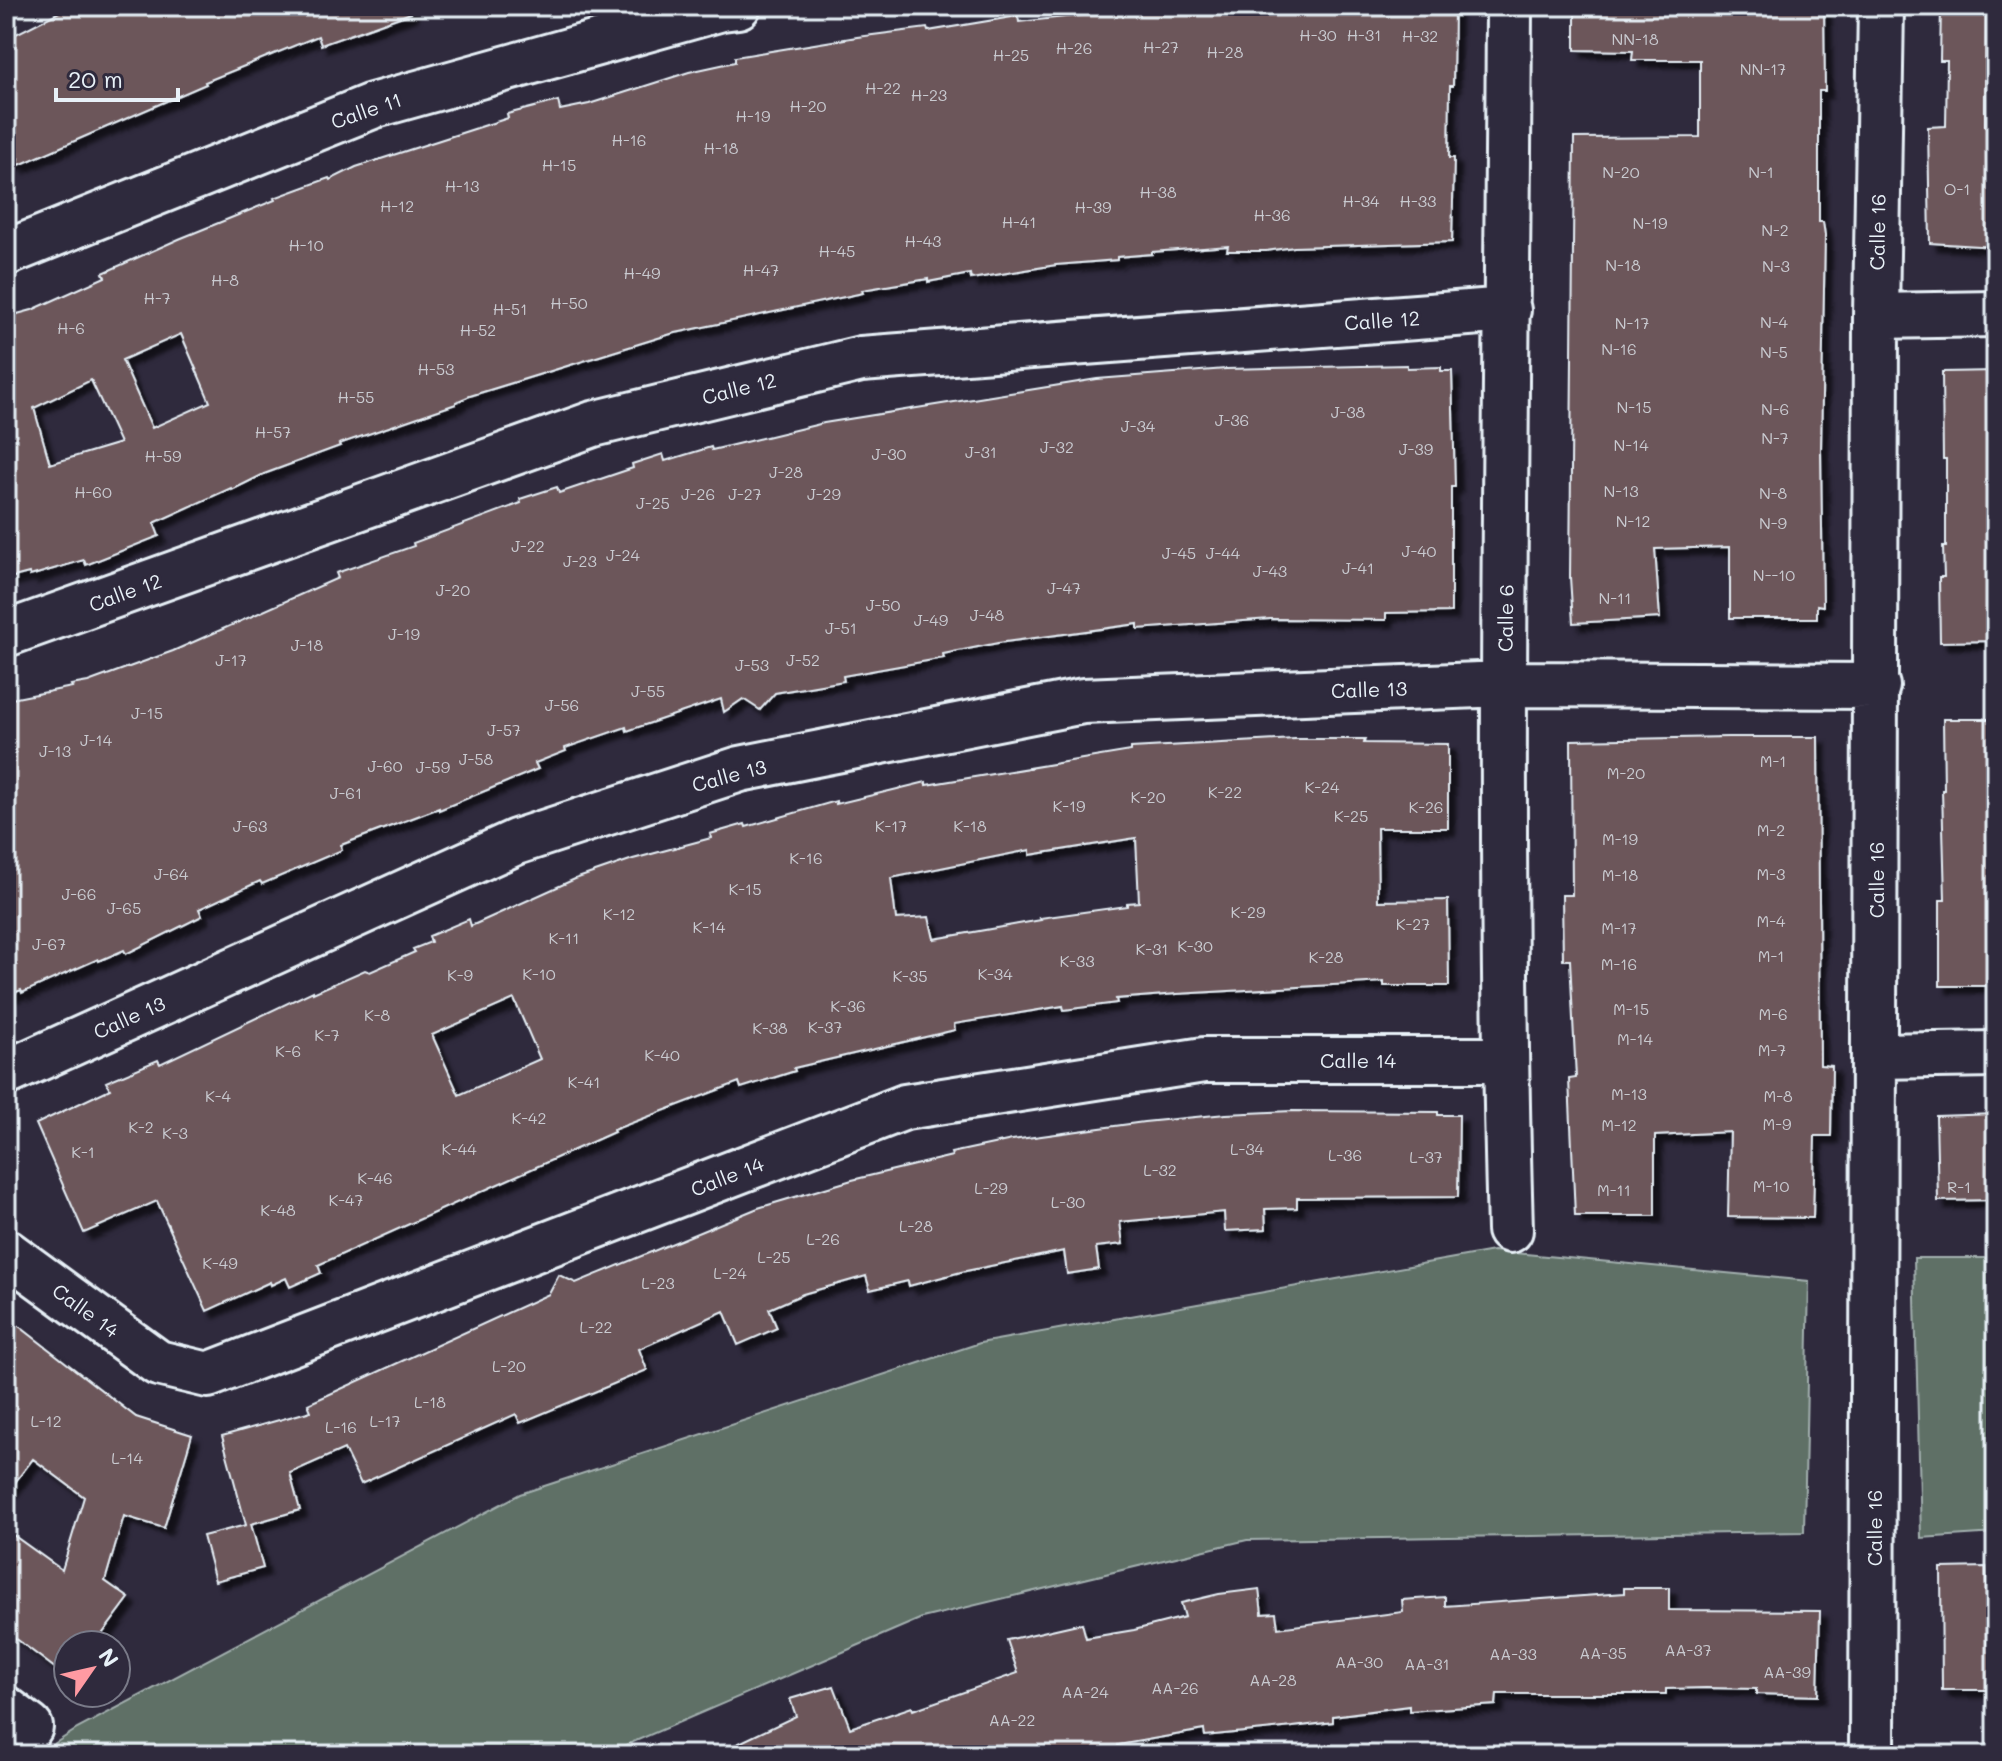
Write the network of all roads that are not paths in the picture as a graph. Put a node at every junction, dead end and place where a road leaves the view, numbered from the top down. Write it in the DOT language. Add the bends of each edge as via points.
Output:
graph roads {
  1 [pos="738,6"];
  2 [pos="1509,6"];
  3 [pos="1881,6"];
  4 [pos="6,253"];
  5 [pos="1508,310"];
  6 [pos="1996,314"];
  7 [pos="1876,316"];
  8 [pos="6,634"];
  9 [pos="1504,684"];
  10 [pos="1877,686"];
  11 [pos="1996,1054"];
  12 [pos="1876,1056"];
  13 [pos="1505,1060"];
  14 [pos="6,1073"];
  15 [pos="1510,1230"];
  16 [pos="6,1252"];
  17 [pos="1872,1755"];
  1 -- 4 [label="street, Calle 11" via="372,106"];
  2 -- 5 [label="street, Calle 6"];
  3 -- 7 [label="street, Calle 16"];
  5 -- 8 [label="street, Calle 12" via="861,359 593,424"];
  5 -- 9 [label="street, Calle 6"];
  6 -- 7 [label="street"];
  7 -- 10 [label="street, Calle 16"];
  9 -- 10 [label="street, Calle 13"];
  9 -- 13 [label="street, Calle 6"];
  9 -- 14 [label="street, Calle 13" via="1083,701 740,769 516,842"];
  10 -- 12 [label="street, Calle 16"];
  11 -- 12 [label="street"];
  12 -- 17 [label="street, Calle 16"];
  13 -- 15 [label="street, Calle 6"];
  13 -- 16 [label="street, Calle 14" via="1204,1060 905,1107 208,1375 158,1363"];
}
